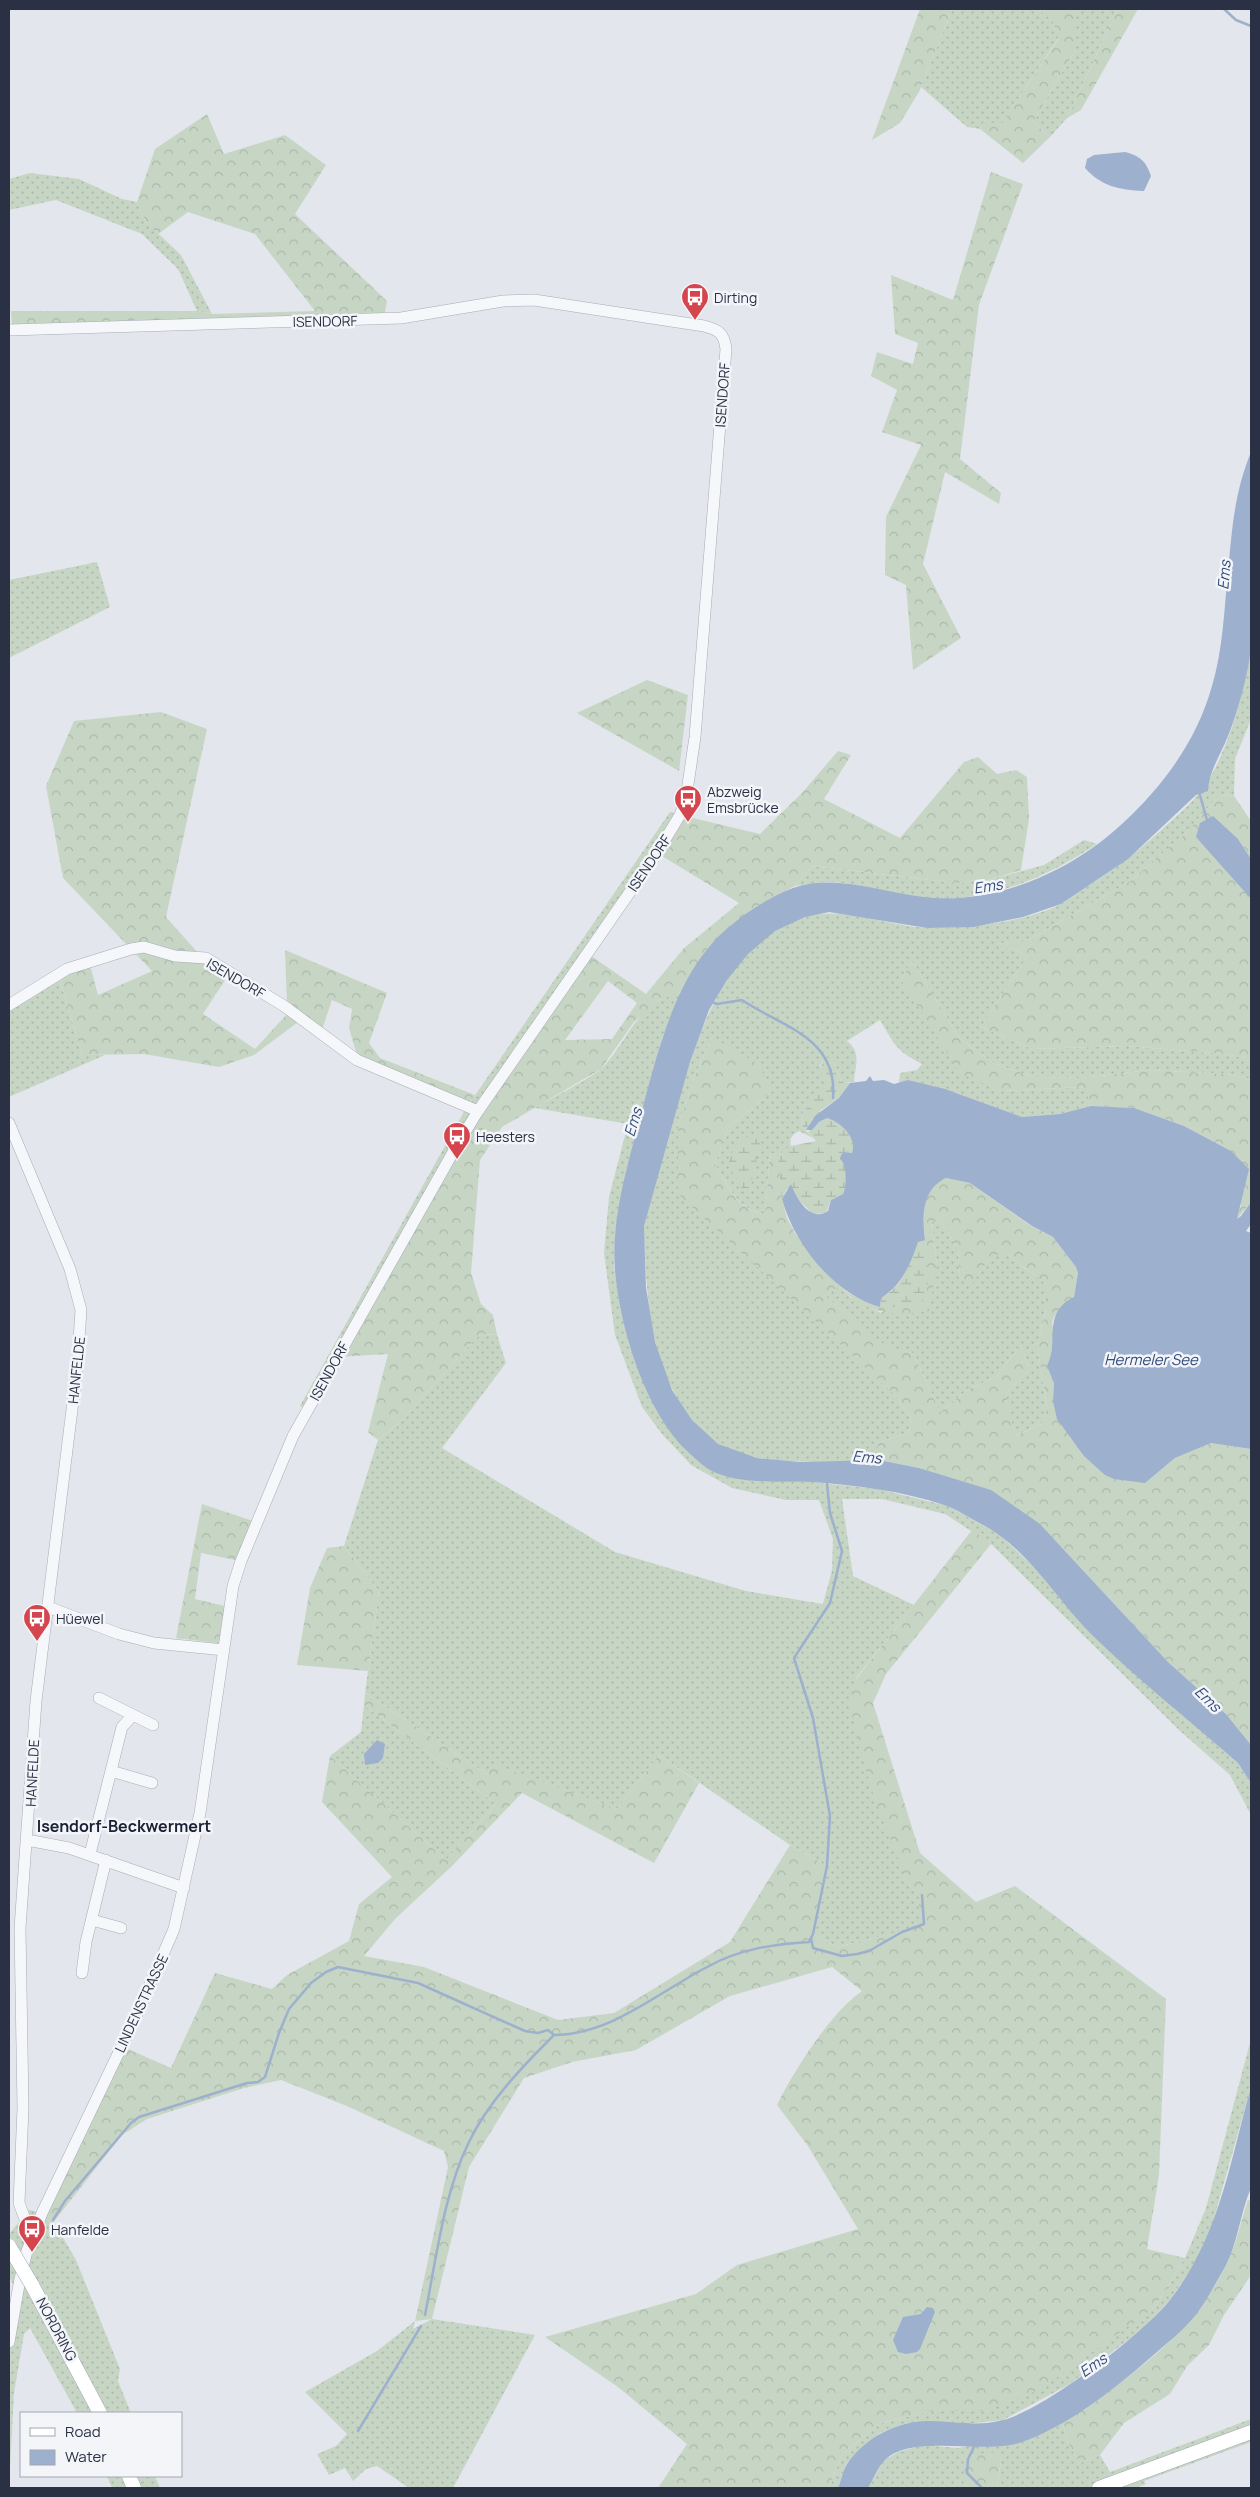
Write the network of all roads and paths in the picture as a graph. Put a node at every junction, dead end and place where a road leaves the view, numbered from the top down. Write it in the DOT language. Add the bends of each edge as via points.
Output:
graph roads {
  1 [pos="9,330"];
  2 [pos="9,1005"];
  3 [pos="478,1111"];
  4 [pos="9,1123"];
  5 [pos="48,1607"];
  6 [pos="224,1650"];
  7 [pos="99,1698"];
  8 [pos="132,1715"];
  9 [pos="153,1725"];
  10 [pos="112,1772"];
  11 [pos="152,1783"];
  12 [pos="27,1840"];
  13 [pos="90,1854"];
  14 [pos="106,1860"];
  15 [pos="184,1888"];
  16 [pos="92,1920"];
  17 [pos="121,1928"];
  18 [pos="82,1973"];
  19 [pos="36,2230"];
  20 [pos="9,2246"];
  21 [pos="9,2342"];
  22 [pos="100,2412"];
  23 [pos="1251,2432"];
  24 [pos="1099,2488"];
  1 -- 3 [label="street, ISENDORF" via="401,318 503,301 534,300 704,326 723,335 726,349 698,707 686,798 680,815 657,853"];
  2 -- 3 [label="street, ISENDORF" via="67,969 131,949 144,947 174,956 206,958 284,1006 356,1060"];
  3 -- 6 [label="street, ISENDORF" via="293,1436 236,1575"];
  4 -- 5 [label="street, HANFELDE" via="70,1269 81,1310 77,1369"];
  5 -- 6 [label="street" via="154,1644"];
  5 -- 12 [label="street, HANFELDE" via="36,1701"];
  6 -- 15 [label="street, LINDENSTRASSE" via="200,1813"];
  7 -- 8 [label="street"];
  8 -- 9 [label="street"];
  8 -- 10 [label="street" via="122,1727"];
  10 -- 11 [label="street"];
  10 -- 13 [label="street"];
  12 -- 13 [label="street"];
  12 -- 19 [label="street, HANFELDE" via="20,1928 23,2108 19,2204 28,2227"];
  13 -- 14 [label="street"];
  14 -- 15 [label="street"];
  14 -- 16 [label="street"];
  15 -- 19 [label="street, LINDENSTRASSE" via="166,1951"];
  16 -- 17 [label="street"];
  16 -- 18 [label="street"];
  19 -- 21 [label="street, LINDENSTRASSE" via="17,2291"];
  20 -- 22 [label="main road, NORDRING, bridge"];
  23 -- 24 [label="main road"];
}
